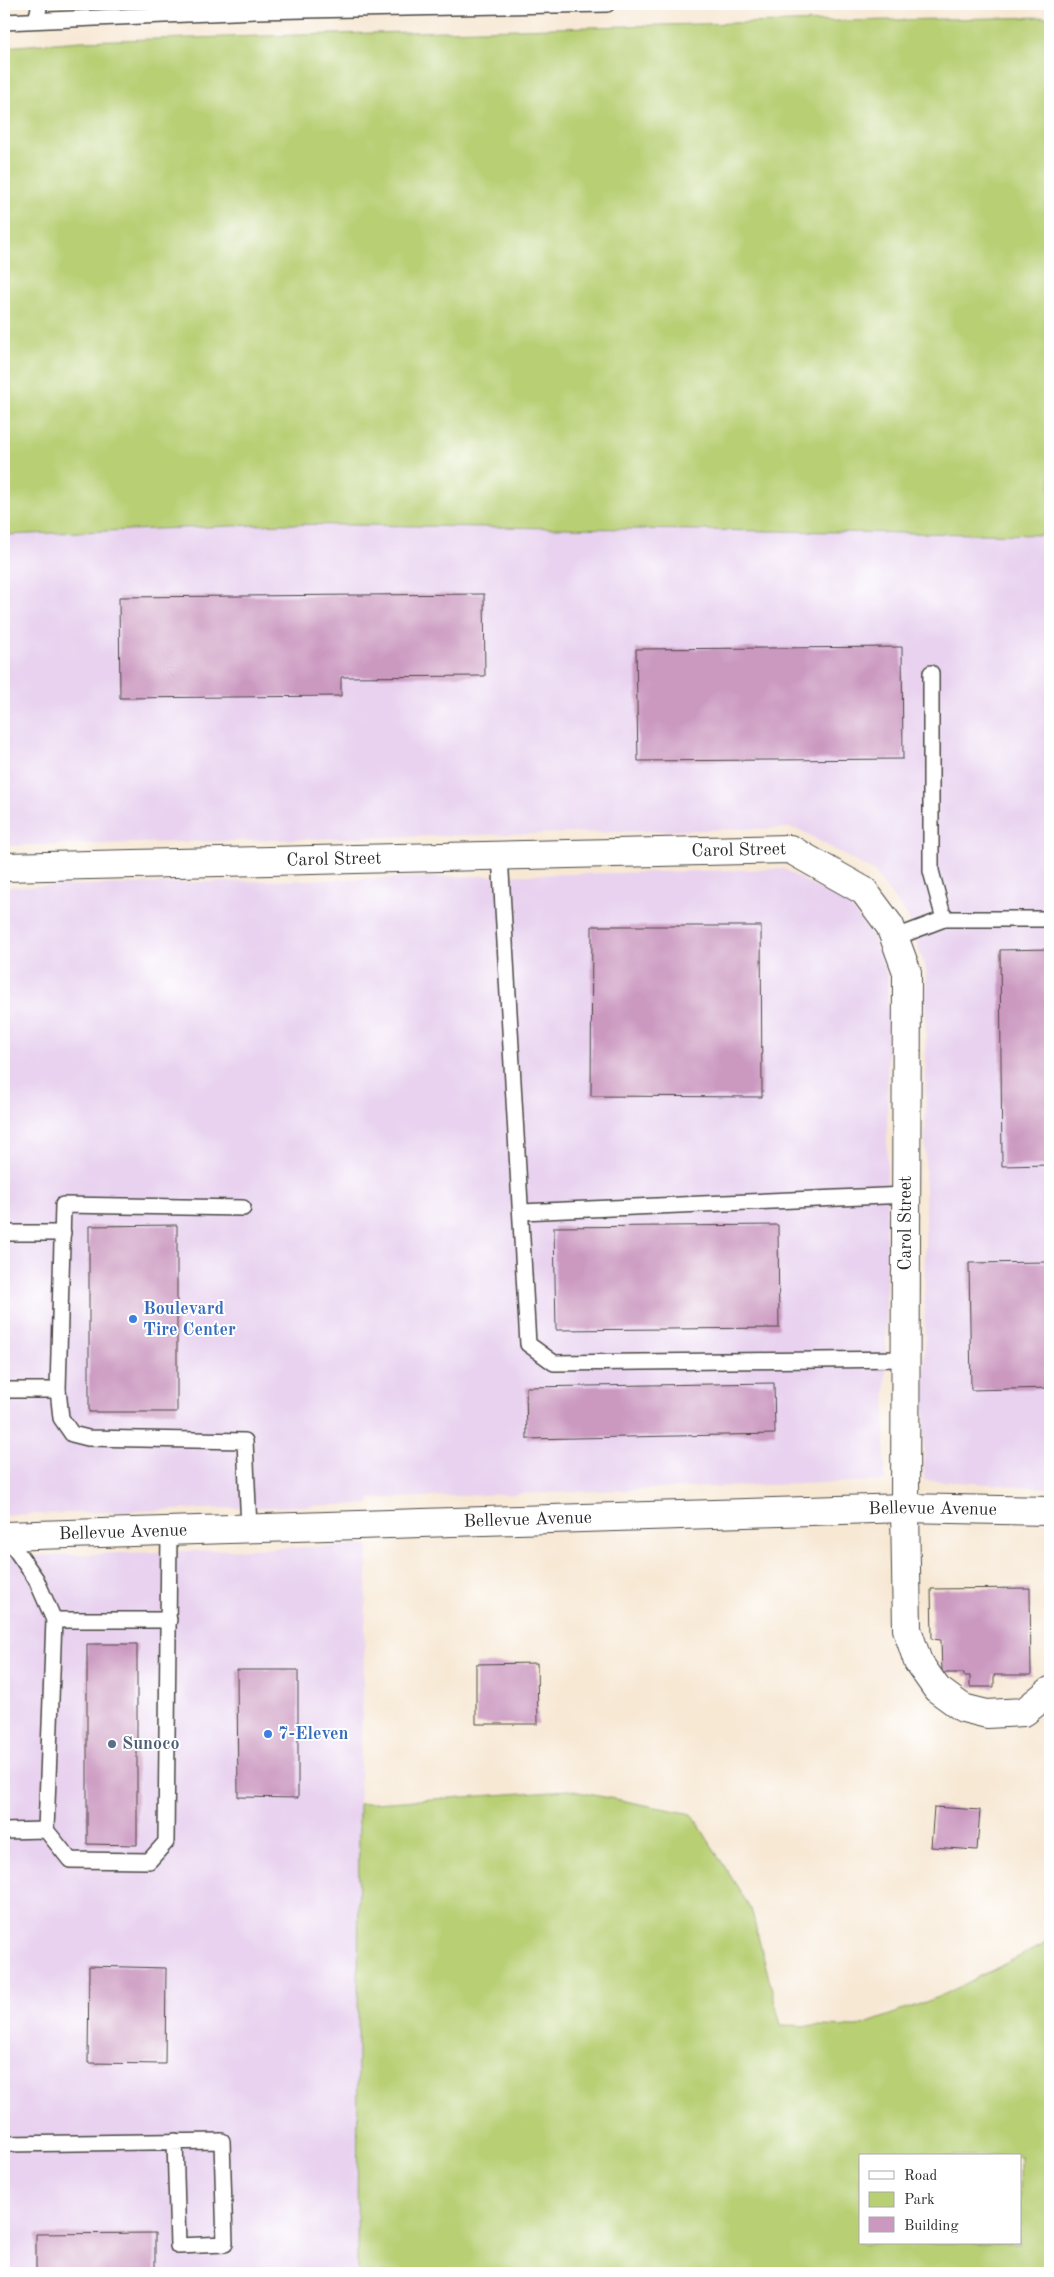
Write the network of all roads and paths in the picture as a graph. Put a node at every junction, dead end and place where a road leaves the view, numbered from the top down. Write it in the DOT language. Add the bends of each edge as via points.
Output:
graph roads {
  1 [pos="40,4"];
  2 [pos="606,4"];
  3 [pos="184,9"];
  4 [pos="36,20"];
  5 [pos="4,22"];
  6 [pos="931,673"];
  7 [pos="500,855"];
  8 [pos="4,867"];
  9 [pos="944,919"];
  10 [pos="1050,920"];
  11 [pos="894,938"];
  12 [pos="906,1195"];
  13 [pos="243,1208"];
  14 [pos="521,1212"];
  15 [pos="4,1233"];
  16 [pos="63,1234"];
  17 [pos="905,1359"];
  18 [pos="4,1390"];
  19 [pos="58,1390"];
  20 [pos="905,1508"];
  21 [pos="1050,1511"];
  22 [pos="249,1528"];
  23 [pos="169,1531"];
  24 [pos="5,1536"];
  25 [pos="54,1620"];
  26 [pos="169,1620"];
  27 [pos="1050,1691"];
  28 [pos="46,1830"];
  29 [pos="4,1831"];
  30 [pos="175,2141"];
  31 [pos="4,2144"];
  1 -- 4 [label="lane"];
  2 -- 3 [label="lane"];
  3 -- 4 [label="lane"];
  4 -- 5 [label="lane"];
  6 -- 9 [label="lane" via="931,871"];
  7 -- 8 [label="street, Carol Street"];
  7 -- 11 [label="street, Carol Street" via="790,849 864,891 890,926"];
  7 -- 14 [label="lane"];
  9 -- 10 [label="lane"];
  9 -- 11 [label="lane"];
  11 -- 12 [label="street, Carol Street" via="907,972"];
  12 -- 14 [label="lane"];
  12 -- 17 [label="street, Carol Street"];
  13 -- 16 [label="lane" via="63,1206"];
  14 -- 17 [label="lane" via="528,1344 554,1363"];
  15 -- 16 [label="lane"];
  16 -- 19 [label="lane"];
  17 -- 20 [label="street, Carol Street"];
  18 -- 19 [label="lane"];
  19 -- 22 [label="lane" via="62,1418 72,1434 88,1438 245,1441"];
  20 -- 21 [label="street, Bellevue Avenue"];
  20 -- 22 [label="street, Bellevue Avenue"];
  20 -- 27 [label="street, Carol Street" via="907,1629 918,1662 937,1688 963,1708 987,1714 1024,1712"];
  22 -- 23 [label="street, Bellevue Avenue"];
  23 -- 24 [label="street, Bellevue Avenue"];
  23 -- 26 [label="lane"];
  24 -- 25 [label="lane" via="36,1579"];
  25 -- 26 [label="lane"];
  25 -- 28 [label="lane"];
  26 -- 28 [label="lane" via="166,1842 149,1861 70,1860"];
  28 -- 29 [label="lane"];
  30 -- 30 [label="lane" via="178,2246 225,2244 222,2141"];
  30 -- 31 [label="lane"];
}
